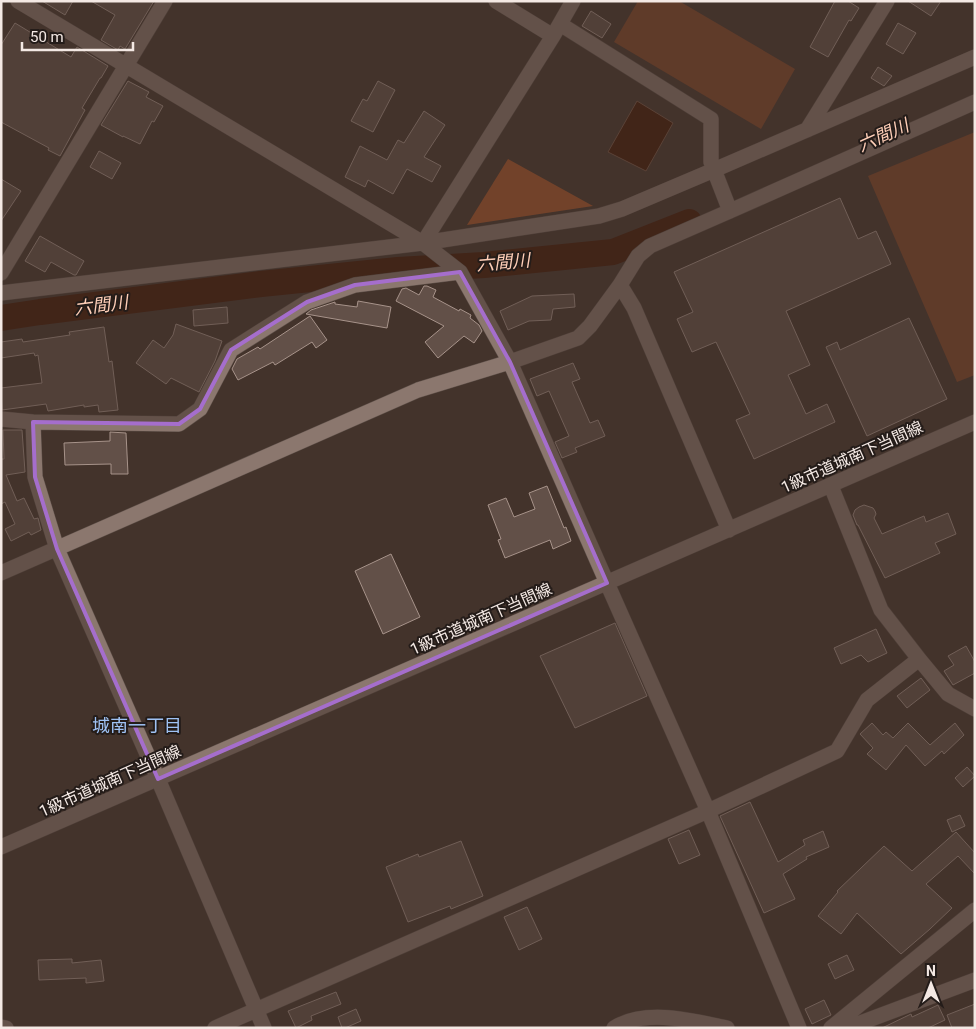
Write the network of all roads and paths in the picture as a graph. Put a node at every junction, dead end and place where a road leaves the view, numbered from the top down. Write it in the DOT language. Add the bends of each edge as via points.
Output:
graph roads {
  1 [pos="18,1"];
  2 [pos="165,1"];
  3 [pos="496,1"];
  4 [pos="573,1"];
  5 [pos="887,1"];
  6 [pos="557,30"];
  7 [pos="975,57"];
  8 [pos="126,65"];
  9 [pos="975,102"];
  10 [pos="808,130"];
  11 [pos="714,170"];
  12 [pos="730,212"];
  13 [pos="423,243"];
  14 [pos="3,267"];
  15 [pos="460,272"];
  16 [pos="620,285"];
  17 [pos="1,293"];
  18 [pos="510,362"];
  19 [pos="1,419"];
  20 [pos="33,422"];
  21 [pos="975,422"];
  22 [pos="831,486"];
  23 [pos="729,530"];
  24 [pos="58,549"];
  25 [pos="1,573"];
  26 [pos="607,583"];
  27 [pos="919,659"];
  28 [pos="975,709"];
  29 [pos="158,779"];
  30 [pos="708,811"];
  31 [pos="1,847"];
  32 [pos="975,910"];
  33 [pos="975,980"];
  34 [pos="257,1010"];
  35 [pos="1,1027"];
  36 [pos="6,1028"];
  37 [pos="215,1028"];
  38 [pos="264,1028"];
  39 [pos="614,1028"];
  40 [pos="727,1028"];
  41 [pos="799,1028"];
  42 [pos="831,1028"];
  43 [pos="847,1028"];
  1 -- 8 [label="street"];
  2 -- 8 [label="street"];
  3 -- 6 [label="street"];
  4 -- 6 [label="street"];
  5 -- 10 [label="street"];
  6 -- 11 [label="street" via="711,119 711,162"];
  6 -- 13 [label="street"];
  7 -- 10 [label="street"];
  8 -- 13 [label="street"];
  8 -- 14 [label="street"];
  9 -- 12 [label="street"];
  10 -- 11 [label="street"];
  11 -- 12 [label="street"];
  11 -- 13 [label="street" via="622,210 599,216"];
  12 -- 16 [label="street" via="650,246 638,256"];
  13 -- 15 [label="street"];
  13 -- 17 [label="street"];
  15 -- 18 [label="street"];
  15 -- 20 [label="street" via="355,285 307,302 230,350 200,409 179,424"];
  16 -- 18 [label="street" via="578,338"];
  16 -- 23 [label="street" via="634,308"];
  18 -- 24 [label="street" via="418,390"];
  18 -- 26 [label="street"];
  19 -- 20 [label="street"];
  20 -- 24 [label="street" via="35,477"];
  21 -- 22 [label="street, 1級市道城南下当間線"];
  22 -- 23 [label="street, 1級市道城南下当間線"];
  22 -- 27 [label="street" via="881,610"];
  23 -- 26 [label="street, 1級市道城南下当間線"];
  24 -- 25 [label="street"];
  24 -- 29 [label="street"];
  26 -- 29 [label="street, 1級市道城南下当間線"];
  26 -- 30 [label="street"];
  27 -- 28 [label="street" via="948,694"];
  27 -- 30 [label="street" via="868,700 837,751"];
  29 -- 31 [label="street, 1級市道城南下当間線"];
  29 -- 34 [label="street"];
  30 -- 34 [label="street"];
  30 -- 41 [label="street"];
  32 -- 42 [label="street"];
  33 -- 43 [label="street"];
  34 -- 37 [label="street"];
  34 -- 38 [label="street"];
  35 -- 36 [label="street"];
  39 -- 40 [label="street" via="641,1019 668,1017"];
}
